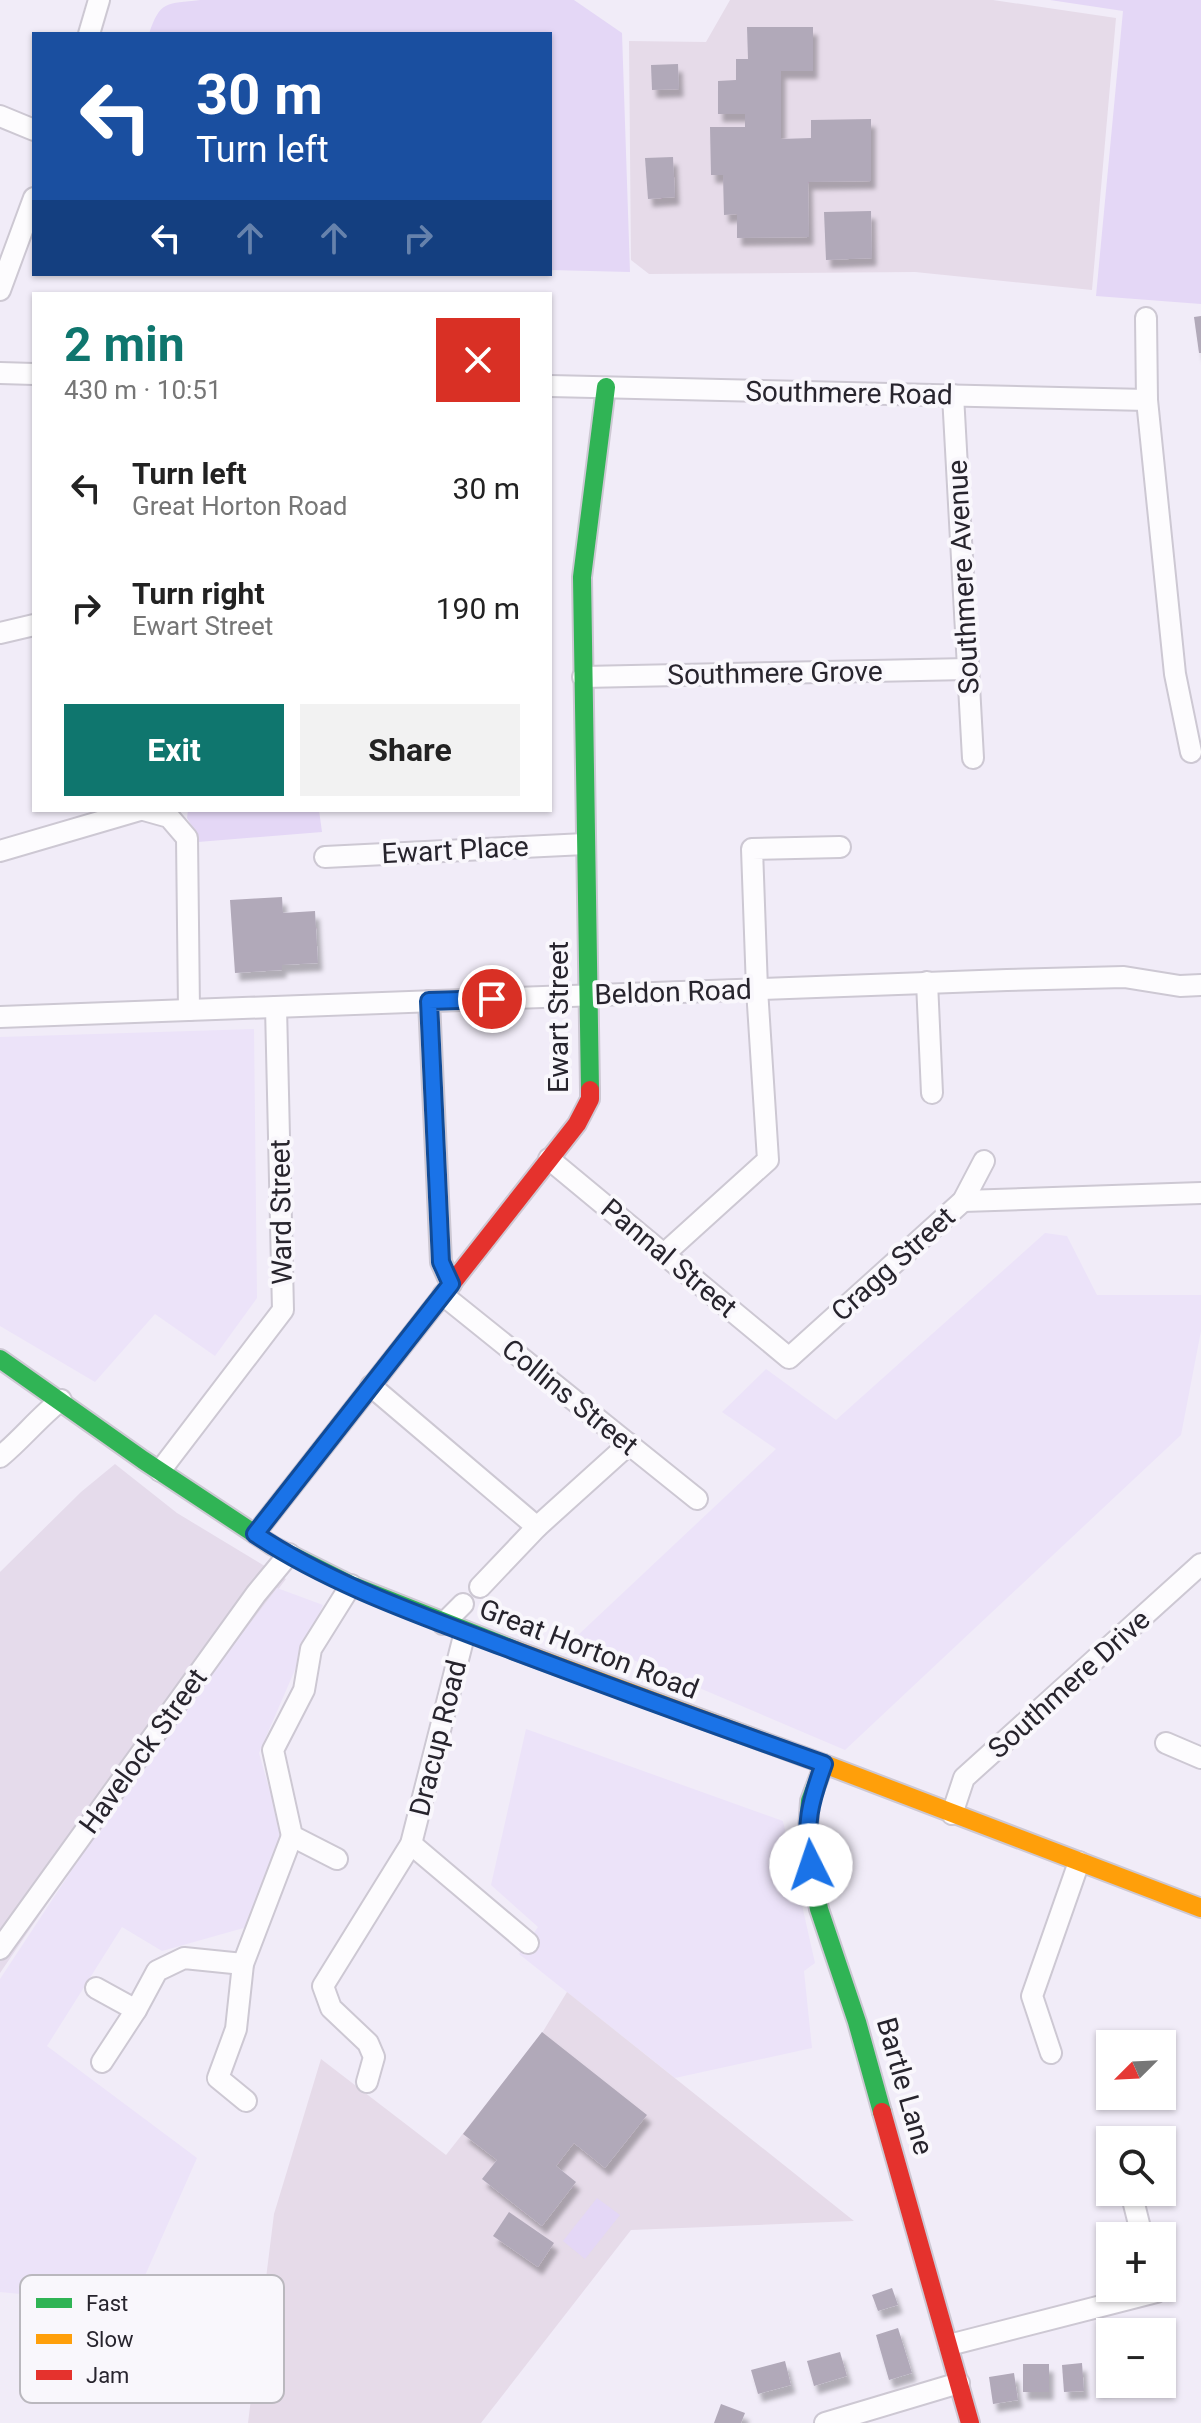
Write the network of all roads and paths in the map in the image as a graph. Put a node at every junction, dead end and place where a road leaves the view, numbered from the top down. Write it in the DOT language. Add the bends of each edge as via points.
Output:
graph roads {
  1 [pos="99,0"];
  2 [pos="90,32"];
  3 [pos="0,116"];
  4 [pos="32,129"];
  5 [pos="32,203"];
  6 [pos="0,290"];
  7 [pos="1146,318"];
  8 [pos="0,373"];
  9 [pos="32,374"];
  10 [pos="552,386"];
  11 [pos="606,387"];
  12 [pos="953,395"];
  13 [pos="1147,400"];
  14 [pos="32,625"];
  15 [pos="0,633"];
  16 [pos="968,669"];
  17 [pos="583,677"];
  18 [pos="1191,752"];
  19 [pos="973,758"];
  20 [pos="135,812"];
  21 [pos="150,812"];
  22 [pos="585,844"];
  23 [pos="840,847"];
  24 [pos="0,851"];
  25 [pos="325,857"];
  26 [pos="927,982"];
  27 [pos="1201,985"];
  28 [pos="757,989"];
  29 [pos="587,995"];
  30 [pos="429,1001"];
  31 [pos="276,1007"];
  32 [pos="189,1010"];
  33 [pos="0,1017"];
  34 [pos="932,1093"];
  35 [pos="549,1159"];
  36 [pos="984,1161"];
  37 [pos="1201,1193"];
  38 [pos="963,1201"];
  39 [pos="664,1254"];
  40 [pos="447,1289"];
  41 [pos="789,1358"];
  42 [pos="0,1359"];
  43 [pos="371,1386"];
  44 [pos="61,1400"];
  45 [pos="629,1444"];
  46 [pos="0,1457"];
  47 [pos="160,1471"];
  48 [pos="697,1499"];
  49 [pos="537,1527"];
  50 [pos="255,1534"];
  51 [pos="289,1554"];
  52 [pos="1201,1564"];
  53 [pos="351,1585"];
  54 [pos="480,1587"];
  55 [pos="463,1604"];
  56 [pos="443,1624"];
  57 [pos="465,1632"];
  58 [pos="1166,1743"];
  59 [pos="1201,1758"];
  60 [pos="824,1764"];
  61 [pos="952,1814"];
  62 [pos="292,1836"];
  63 [pos="411,1844"];
  64 [pos="337,1859"];
  65 [pos="1079,1862"];
  66 [pos="1201,1908"];
  67 [pos="528,1943"];
  68 [pos="0,1949"];
  69 [pos="243,1964"];
  70 [pos="96,1988"];
  71 [pos="136,2010"];
  72 [pos="1051,2053"];
  73 [pos="102,2062"];
  74 [pos="367,2082"];
  75 [pos="246,2101"];
  76 [pos="1117,2302"];
  77 [pos="949,2345"];
  78 [pos="959,2383"];
  79 [pos="825,2423"];
  80 [pos="970,2423"];
  1 -- 2 [label="street"];
  3 -- 4 [label="street"];
  5 -- 6 [label="street"];
  7 -- 13 [label="street"];
  8 -- 9 [label="street"];
  10 -- 11 [label="street, Southmere Road"];
  11 -- 12 [label="street, Southmere Road"];
  11 -- 17 [label="street, Ewart Street" via="582,577"];
  12 -- 13 [label="street, Southmere Road"];
  12 -- 16 [label="street, Southmere Avenue"];
  13 -- 18 [label="street" via="1175,674"];
  14 -- 15 [label="street"];
  16 -- 17 [label="street, Southmere Grove"];
  16 -- 19 [label="street, Southmere Avenue"];
  17 -- 22 [label="street, Ewart Street"];
  20 -- 24 [label="street"];
  21 -- 32 [label="street" via="169,817 187,838"];
  22 -- 25 [label="street, Ewart Place"];
  22 -- 29 [label="street, Ewart Street"];
  23 -- 28 [label="street" via="752,849"];
  26 -- 27 [label="street, Beldon Road" via="1124,977"];
  26 -- 28 [label="street, Beldon Road"];
  26 -- 34 [label="street"];
  28 -- 29 [label="street, Beldon Road"];
  28 -- 39 [label="street" via="768,1160"];
  29 -- 30 [label="street, Beldon Road"];
  29 -- 35 [label="street, Ewart Street" via="590,1099"];
  30 -- 31 [label="street, Beldon Road"];
  30 -- 40 [label="street" via="441,1262"];
  31 -- 32 [label="street, Beldon Road"];
  31 -- 47 [label="street, Ward Street" via="283,1310"];
  32 -- 33 [label="street, Beldon Road"];
  35 -- 39 [label="street, Pannal Street"];
  35 -- 40 [label="street, Ewart Street"];
  36 -- 38 [label="street, Cragg Street"];
  37 -- 38 [label="street"];
  38 -- 41 [label="street, Cragg Street"];
  39 -- 41 [label="street, Pannal Street"];
  40 -- 43 [label="street, Ewart Street"];
  40 -- 45 [label="street, Collins Street"];
  42 -- 44 [label="street, Great Horton Road"];
  43 -- 49 [label="street"];
  43 -- 50 [label="street, Ewart Street"];
  44 -- 46 [label="street"];
  44 -- 47 [label="street, Great Horton Road"];
  45 -- 48 [label="street, Collins Street"];
  45 -- 49 [label="street"];
  47 -- 50 [label="street, Great Horton Road"];
  49 -- 54 [label="street"];
  50 -- 51 [label="street, Great Horton Road"];
  51 -- 53 [label="street, Great Horton Road"];
  51 -- 68 [label="street, Havelock Street"];
  52 -- 61 [label="street, Southmere Drive" via="964,1778"];
  53 -- 56 [label="street, Great Horton Road"];
  53 -- 62 [label="street" via="311,1649 304,1690 273,1750"];
  55 -- 56 [label="street"];
  56 -- 57 [label="street, Great Horton Road"];
  57 -- 60 [label="street, Great Horton Road"];
  57 -- 63 [label="street, Dracup Road"];
  58 -- 59 [label="street"];
  60 -- 61 [label="street, Great Horton Road"];
  60 -- 77 [label="street, Bartle Lane" via="810,1801 807,1844 819,1909 857,2022"];
  61 -- 65 [label="street, Great Horton Road"];
  62 -- 64 [label="street"];
  62 -- 69 [label="street"];
  63 -- 67 [label="street, Dracup Road"];
  63 -- 74 [label="street, Dracup Road" via="323,1986 331,2008 368,2043 374,2057"];
  65 -- 66 [label="street, Great Horton Road"];
  65 -- 72 [label="street" via="1032,1996"];
  69 -- 71 [label="street" via="184,1958 157,1971"];
  69 -- 75 [label="street" via="236,2029 218,2078"];
  70 -- 71 [label="street"];
  71 -- 73 [label="street"];
  76 -- 77 [label="street"];
  77 -- 78 [label="street, Bartle Lane"];
  78 -- 79 [label="street"];
  78 -- 80 [label="street, Bartle Lane"];
}
